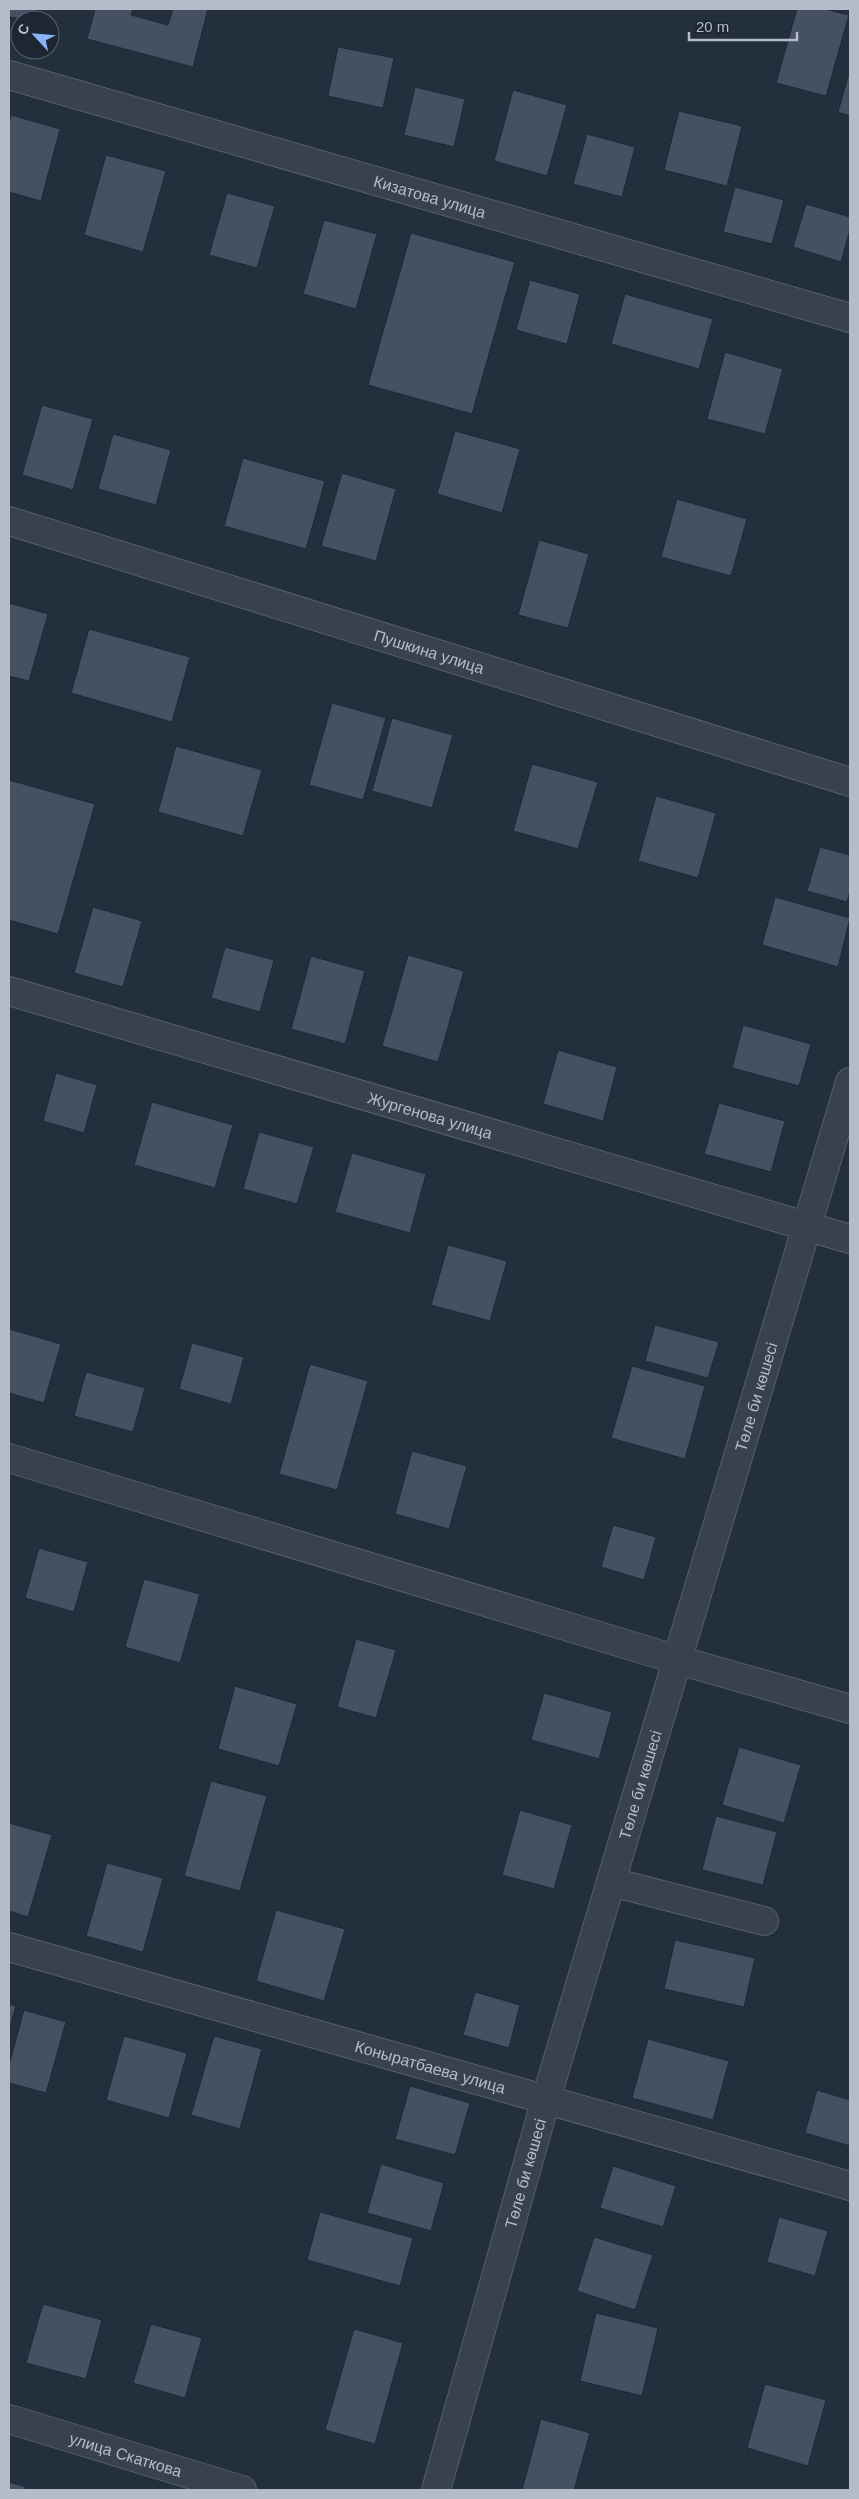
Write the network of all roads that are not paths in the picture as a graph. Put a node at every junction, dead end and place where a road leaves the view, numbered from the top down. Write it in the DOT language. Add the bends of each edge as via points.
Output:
graph roads {
  1 [pos="9,76"];
  2 [pos="850,318"];
  3 [pos="9,520"];
  4 [pos="850,782"];
  5 [pos="9,991"];
  6 [pos="850,1082"];
  7 [pos="807,1226"];
  8 [pos="850,1239"];
  9 [pos="9,1458"];
  10 [pos="678,1660"];
  11 [pos="850,1709"];
  12 [pos="611,1882"];
  13 [pos="764,1921"];
  14 [pos="9,1947"];
  15 [pos="546,2099"];
  16 [pos="850,2186"];
  17 [pos="9,2419"];
  18 [pos="242,2490"];
  19 [pos="436,2490"];
  1 -- 2 [label="street, Кизатова улица"];
  3 -- 4 [label="street, Пушкина улица"];
  5 -- 7 [label="street, Жургенова улица"];
  6 -- 7 [label="street, Төле би көшесі"];
  7 -- 8 [label="street, Жургенова улица"];
  7 -- 10 [label="street, Төле би көшесі"];
  9 -- 10 [label="street"];
  10 -- 11 [label="street"];
  10 -- 12 [label="street, Төле би көшесі"];
  12 -- 13 [label="street"];
  12 -- 15 [label="street, Төле би көшесі"];
  14 -- 15 [label="street, Коныратбаева улица"];
  15 -- 16 [label="street, Коныратбаева улица"];
  15 -- 19 [label="street, Төле би көшесі"];
  17 -- 18 [label="street, улица Скаткова"];
}
